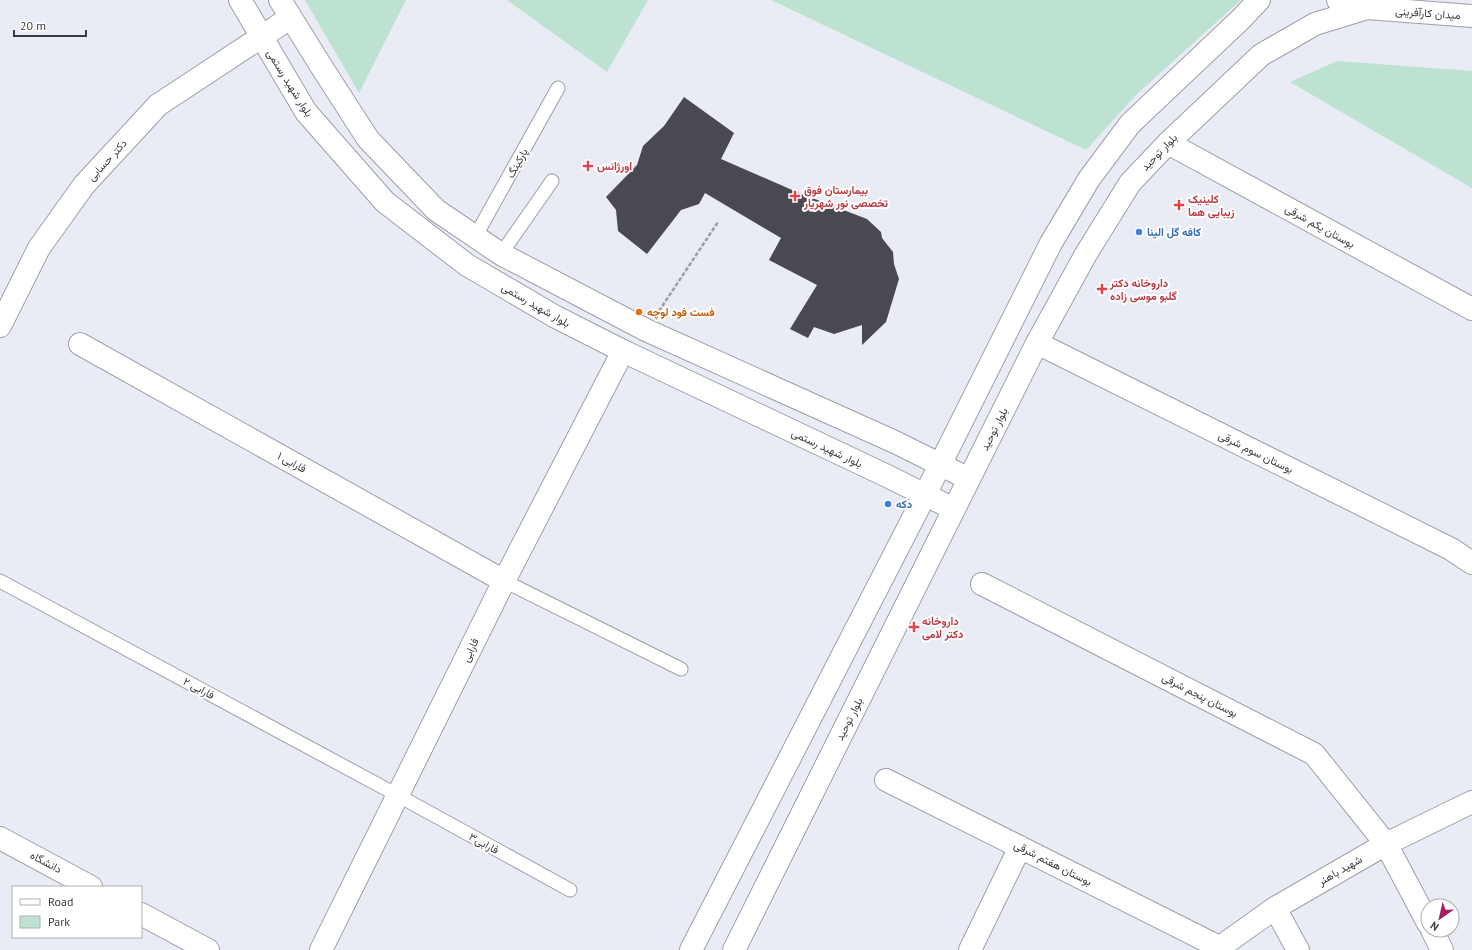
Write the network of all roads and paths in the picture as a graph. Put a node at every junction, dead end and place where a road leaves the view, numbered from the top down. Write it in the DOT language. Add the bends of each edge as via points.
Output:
graph roads {
  1 [pos="240,0"];
  2 [pos="1259,0"];
  3 [pos="1338,0"];
  4 [pos="1367,8"];
  5 [pos="285,9"];
  6 [pos="1472,16"];
  7 [pos="262,37"];
  8 [pos="558,88"];
  9 [pos="1168,143"];
  10 [pos="552,181"];
  11 [pos="718,222"];
  12 [pos="475,237"];
  13 [pos="501,254"];
  14 [pos="1472,308"];
  15 [pos="0,326"];
  16 [pos="646,330"];
  17 [pos="1038,343"];
  18 [pos="80,344"];
  19 [pos="623,351"];
  20 [pos="896,443"];
  21 [pos="940,465"];
  22 [pos="885,475"];
  23 [pos="969,479"];
  24 [pos="925,495"];
  25 [pos="954,509"];
  26 [pos="1472,563"];
  27 [pos="0,581"];
  28 [pos="504,581"];
  29 [pos="982,584"];
  30 [pos="681,668"];
  31 [pos="886,780"];
  32 [pos="399,796"];
  33 [pos="1472,802"];
  34 [pos="0,838"];
  35 [pos="1386,844"];
  36 [pos="1020,847"];
  37 [pos="89,886"];
  38 [pos="570,890"];
  39 [pos="1275,908"];
  40 [pos="1420,908"];
  41 [pos="142,915"];
  42 [pos="1436,938"];
  43 [pos="1218,948"];
  44 [pos="208,950"];
  45 [pos="321,950"];
  46 [pos="691,950"];
  47 [pos="734,950"];
  48 [pos="970,950"];
  49 [pos="1298,950"];
  50 [pos="1442,950"];
  1 -- 7 [label="street, بلوار شهید رستمی"];
  2 -- 21 [label="street" via="1130,124 1089,180 1051,243"];
  3 -- 4 [label="street, میدان کارآفرینی"];
  4 -- 6 [label="street, میدان کارآفرینی"];
  4 -- 9 [label="street, بلوار توحید" via="1315,24 1261,55"];
  5 -- 7 [label="street, دکتر حسابی"];
  5 -- 12 [label="street" via="368,139 436,210"];
  7 -- 15 [label="street, دکتر حسابی" via="158,105 84,185 39,248"];
  7 -- 19 [label="street, بلوار شهید رستمی" via="306,112 385,202 467,265 554,316"];
  8 -- 12 [label="lane, پارکینگ"];
  9 -- 14 [label="street, بوستان یکم شرقی"];
  9 -- 17 [label="street, بلوار توحید" via="1130,183 1086,254"];
  10 -- 13 [label="lane"];
  11 -- 16 [label="path"];
  12 -- 13 [label="street"];
  13 -- 16 [label="street"];
  16 -- 20 [label="street"];
  17 -- 23 [label="street, بلوار توحید"];
  17 -- 26 [label="street, بوستان سوم شرقی" via="1444,545"];
  18 -- 28 [label="street, فارابی ۱"];
  19 -- 22 [label="street, بلوار شهید رستمی"];
  19 -- 28 [label="street, فارابی"];
  20 -- 21 [label="street"];
  20 -- 22 [label="street" via="904,458 904,467 897,473"];
  21 -- 23 [label="street"];
  21 -- 24 [label="street"];
  22 -- 24 [label="street, بلوار شهید رستمی"];
  23 -- 25 [label="street, بلوار توحید"];
  24 -- 25 [label="street, بلوار شهید رستمی"];
  24 -- 46 [label="street"];
  25 -- 47 [label="street, بلوار توحید"];
  27 -- 32 [label="lane, فارابی ۲"];
  28 -- 30 [label="lane"];
  28 -- 32 [label="street, فارابی"];
  29 -- 35 [label="street, بوستان پنجم شرقی" via="1314,754"];
  31 -- 36 [label="street, بوستان هفتم شرقی"];
  32 -- 38 [label="lane, فارابی۳"];
  32 -- 45 [label="street, فارابی"];
  33 -- 35 [label="street, شهید باهنر"];
  34 -- 37 [label="street, دانشگاه"];
  35 -- 39 [label="street, شهید باهنر"];
  35 -- 40 [label="street, بوستان پنجم شرقی"];
  36 -- 43 [label="street, بوستان هفتم شرقی"];
  36 -- 48 [label="street"];
  39 -- 43 [label="street, شهید باهنر"];
  39 -- 49 [label="street"];
  41 -- 44 [label="street"];
  42 -- 50 [label="street"];
}
